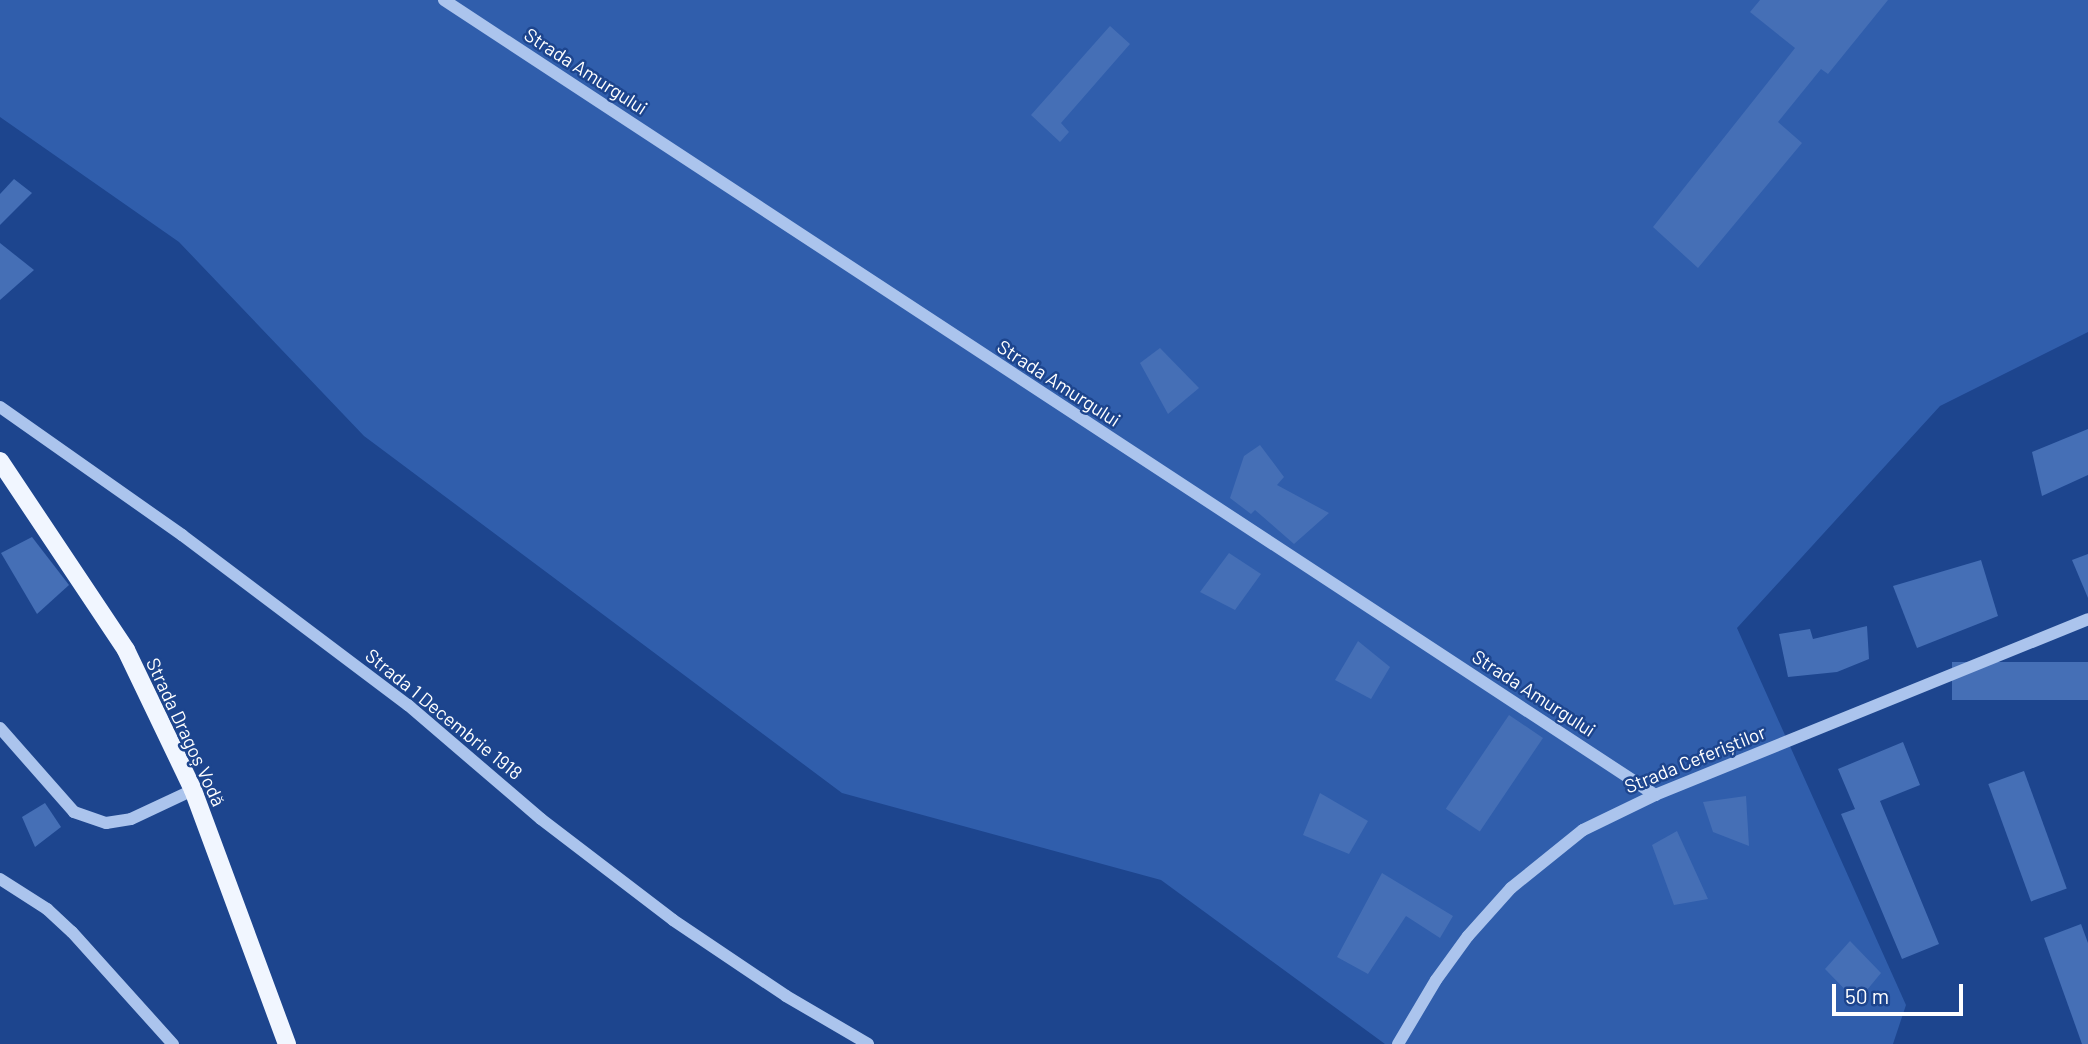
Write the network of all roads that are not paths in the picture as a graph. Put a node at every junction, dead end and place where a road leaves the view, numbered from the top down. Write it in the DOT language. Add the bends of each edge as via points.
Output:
graph roads {
  1 [pos="444,0"];
  2 [pos="0,407"];
  3 [pos="0,461"];
  4 [pos="2088,619"];
  5 [pos="0,728"];
  6 [pos="193,790"];
  7 [pos="1655,795"];
  8 [pos="0,879"];
  9 [pos="173,1044"];
  10 [pos="287,1044"];
  11 [pos="868,1044"];
  12 [pos="1398,1044"];
  1 -- 7 [label="street, Strada Amurgului"];
  2 -- 11 [label="street, Strada 1 Decembrie 1918" via="182,535 408,705 541,819 673,920"];
  3 -- 6 [label="main road, Strada Dragoș Vodă" via="126,650"];
  4 -- 7 [label="street, Strada Ceferiștilor"];
  5 -- 6 [label="street" via="74,812 106,823 131,819"];
  6 -- 10 [label="main road, Strada Dragoș Vodă"];
  7 -- 12 [label="street, Strada Ceferiștilor" via="1584,830 1511,888 1436,979"];
  8 -- 9 [label="street" via="47,909 72,932"];
}
